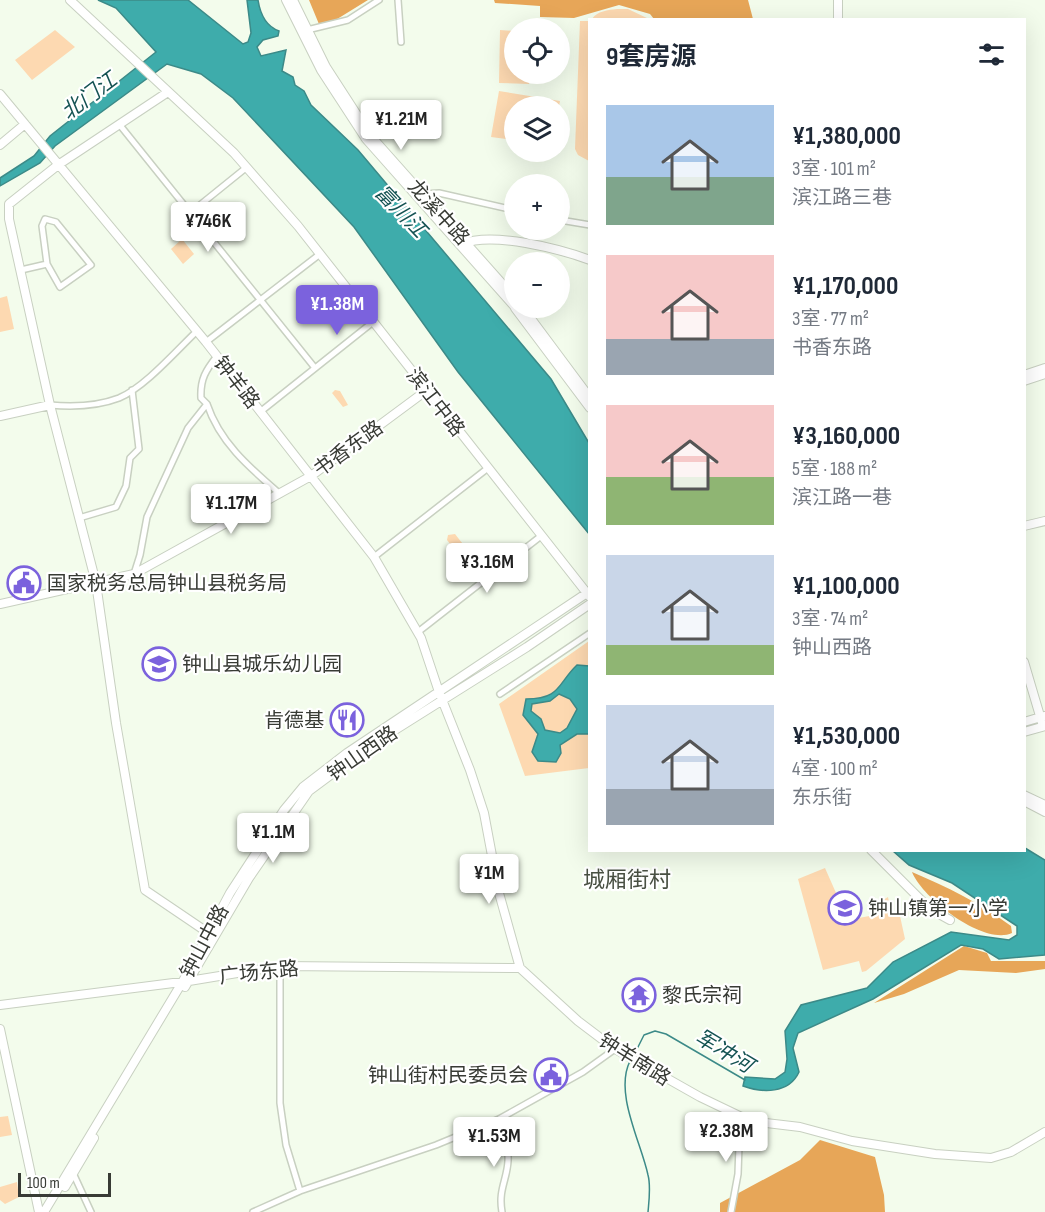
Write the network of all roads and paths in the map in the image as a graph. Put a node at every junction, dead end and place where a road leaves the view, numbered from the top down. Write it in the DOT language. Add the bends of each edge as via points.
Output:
graph roads {
  1 [pos="70,0"];
  2 [pos="286,0"];
  3 [pos="293,0"];
  4 [pos="379,0"];
  5 [pos="398,0"];
  6 [pos="838,0"];
  7 [pos="838,18"];
  8 [pos="305,31"];
  9 [pos="401,42"];
  10 [pos="168,92"];
  11 [pos="0,93"];
  12 [pos="25,124"];
  13 [pos="119,124"];
  14 [pos="0,145"];
  15 [pos="58,165"];
  16 [pos="247,167"];
  17 [pos="423,194"];
  18 [pos="504,208"];
  19 [pos="190,213"];
  20 [pos="570,222"];
  21 [pos="588,225"];
  22 [pos="463,243"];
  23 [pos="320,254"];
  24 [pos="588,260"];
  25 [pos="48,264"];
  26 [pos="21,270"];
  27 [pos="504,286"];
  28 [pos="504,293"];
  29 [pos="260,300"];
  30 [pos="523,318"];
  31 [pos="530,318"];
  32 [pos="373,322"];
  33 [pos="197,332"];
  34 [pos="206,342"];
  35 [pos="217,356"];
  36 [pos="315,368"];
  37 [pos="1045,368"];
  38 [pos="1026,374"];
  39 [pos="1045,374"];
  40 [pos="1026,380"];
  41 [pos="132,390"];
  42 [pos="427,390"];
  43 [pos="588,395"];
  44 [pos="207,404"];
  45 [pos="50,405"];
  46 [pos="588,405"];
  47 [pos="260,412"];
  48 [pos="0,416"];
  49 [pos="488,468"];
  50 [pos="311,476"];
  51 [pos="280,494"];
  52 [pos="80,518"];
  53 [pos="1045,520"];
  54 [pos="1026,525"];
  55 [pos="542,536"];
  56 [pos="374,557"];
  57 [pos="134,574"];
  58 [pos="96,583"];
  59 [pos="588,594"];
  60 [pos="0,604"];
  61 [pos="588,605"];
  62 [pos="418,632"];
  63 [pos="588,634"];
  64 [pos="1026,668"];
  65 [pos="500,694"];
  66 [pos="440,696"];
  67 [pos="1043,716"];
  68 [pos="1026,721"];
  69 [pos="1044,726"];
  70 [pos="1026,731"];
  71 [pos="1026,796"];
  72 [pos="1026,802"];
  73 [pos="1045,805"];
  74 [pos="1045,812"];
  75 [pos="873,852"];
  76 [pos="950,920"];
  77 [pos="207,932"];
  78 [pos="280,966"];
  79 [pos="520,968"];
  80 [pos="186,981"];
  81 [pos="0,1005"];
  82 [pos="0,1029"];
  83 [pos="615,1049"];
  84 [pos="740,1116"];
  85 [pos="499,1119"];
  86 [pos="1045,1132"];
  87 [pos="73,1173"];
  88 [pos="300,1191"];
  89 [pos="39,1212"];
  90 [pos="44,1212"];
  91 [pos="51,1212"];
  92 [pos="91,1212"];
  93 [pos="253,1212"];
  94 [pos="502,1212"];
  95 [pos="731,1212"];
  1 -- 10 [label="street, 滨江中路"];
  2 -- 8 [label="street, 龙溪中路"];
  3 -- 8 [label="street, 龙溪中路"];
  4 -- 8 [label="street" via="348,20"];
  5 -- 9 [label="street"];
  6 -- 7 [label="street"];
  8 -- 17 [label="street, 龙溪中路" via="364,126"];
  8 -- 22 [label="street, 龙溪中路" via="321,70 366,139"];
  10 -- 13 [label="street"];
  10 -- 16 [label="street, 滨江中路"];
  11 -- 12 [label="street, 钟羊路"];
  12 -- 14 [label="street"];
  12 -- 15 [label="street, 钟羊路"];
  13 -- 15 [label="street"];
  13 -- 19 [label="street"];
  15 -- 26 [label="street" via="9,204"];
  15 -- 33 [label="street, 钟羊路"];
  16 -- 19 [label="street"];
  16 -- 23 [label="street, 滨江中路"];
  17 -- 18 [label="street" via="439,193"];
  17 -- 22 [label="street, 龙溪中路"];
  19 -- 29 [label="street"];
  20 -- 21 [label="street"];
  22 -- 24 [label="street" via="490,239"];
  22 -- 27 [label="street, 龙溪中路"];
  22 -- 28 [label="street, 龙溪中路"];
  23 -- 29 [label="street"];
  23 -- 32 [label="street, 滨江中路"];
  25 -- 25 [label="street" via="42,226 50,218 91,265 60,286"];
  25 -- 26 [label="street"];
  26 -- 45 [label="street"];
  29 -- 34 [label="street"];
  29 -- 36 [label="street"];
  30 -- 46 [label="street, 龙溪中路"];
  31 -- 43 [label="street"];
  32 -- 36 [label="street"];
  32 -- 42 [label="street, 滨江中路"];
  33 -- 34 [label="street, 钟羊路"];
  33 -- 41 [label="street"];
  34 -- 35 [label="street, 钟羊路"];
  35 -- 44 [label="street" via="200,384 201,398"];
  35 -- 47 [label="street, 钟羊路"];
  36 -- 47 [label="street"];
  37 -- 38 [label="street"];
  39 -- 40 [label="street"];
  41 -- 45 [label="street" via="118,398 74,407"];
  41 -- 52 [label="street" via="139,449 130,458 126,486 116,507"];
  42 -- 49 [label="street, 滨江中路"];
  42 -- 50 [label="street, 书香东路"];
  44 -- 51 [label="street" via="212,420 230,447"];
  44 -- 57 [label="street" via="188,428 147,517"];
  45 -- 48 [label="street"];
  45 -- 52 [label="street"];
  47 -- 50 [label="street, 钟羊路"];
  49 -- 55 [label="street, 滨江中路"];
  49 -- 56 [label="street"];
  50 -- 51 [label="street, 书香东路"];
  50 -- 56 [label="street, 钟羊路"];
  51 -- 57 [label="street, 书香东路"];
  52 -- 58 [label="street"];
  53 -- 54 [label="street"];
  55 -- 59 [label="street, 滨江中路"];
  55 -- 62 [label="street"];
  56 -- 62 [label="street, 钟羊路"];
  57 -- 58 [label="street, 书香东路"];
  58 -- 60 [label="street, 书香东路"];
  58 -- 77 [label="street" via="146,890"];
  59 -- 66 [label="street, 钟山中路"];
  61 -- 66 [label="street, 钟山西路" via="528,647"];
  62 -- 66 [label="street, 钟羊路"];
  63 -- 65 [label="street"];
  64 -- 67 [label="street"];
  66 -- 77 [label="street, 钟山中路" via="347,753 303,787 230,891"];
  66 -- 79 [label="street" via="484,813 501,903"];
  66 -- 80 [label="street, 钟山西路" via="309,791 249,878"];
  67 -- 68 [label="street"];
  67 -- 69 [label="street"];
  69 -- 70 [label="street"];
  71 -- 73 [label="street"];
  72 -- 74 [label="street"];
  75 -- 76 [label="street" via="930,909"];
  77 -- 80 [label="street, 钟山中路"];
  78 -- 79 [label="street, 广场东路"];
  78 -- 80 [label="street, 广场东路"];
  78 -- 88 [label="street" via="280,1103 286,1145"];
  79 -- 83 [label="street, 钟羊南路"];
  80 -- 81 [label="street, 广场东路"];
  80 -- 87 [label="street, 钟山西路"];
  80 -- 90 [label="street, 钟山中路"];
  82 -- 89 [label="street"];
  83 -- 84 [label="street, 钟羊南路"];
  83 -- 85 [label="street" via="583,1072"];
  84 -- 86 [label="street, 钟羊南路" via="852,1141 991,1158 1011,1152"];
  84 -- 95 [label="street" via="738,1174"];
  85 -- 88 [label="street"];
  85 -- 94 [label="street" via="508,1149 501,1186"];
  87 -- 91 [label="street, 钟山西路"];
  87 -- 92 [label="street"];
  88 -- 93 [label="street"];
}
